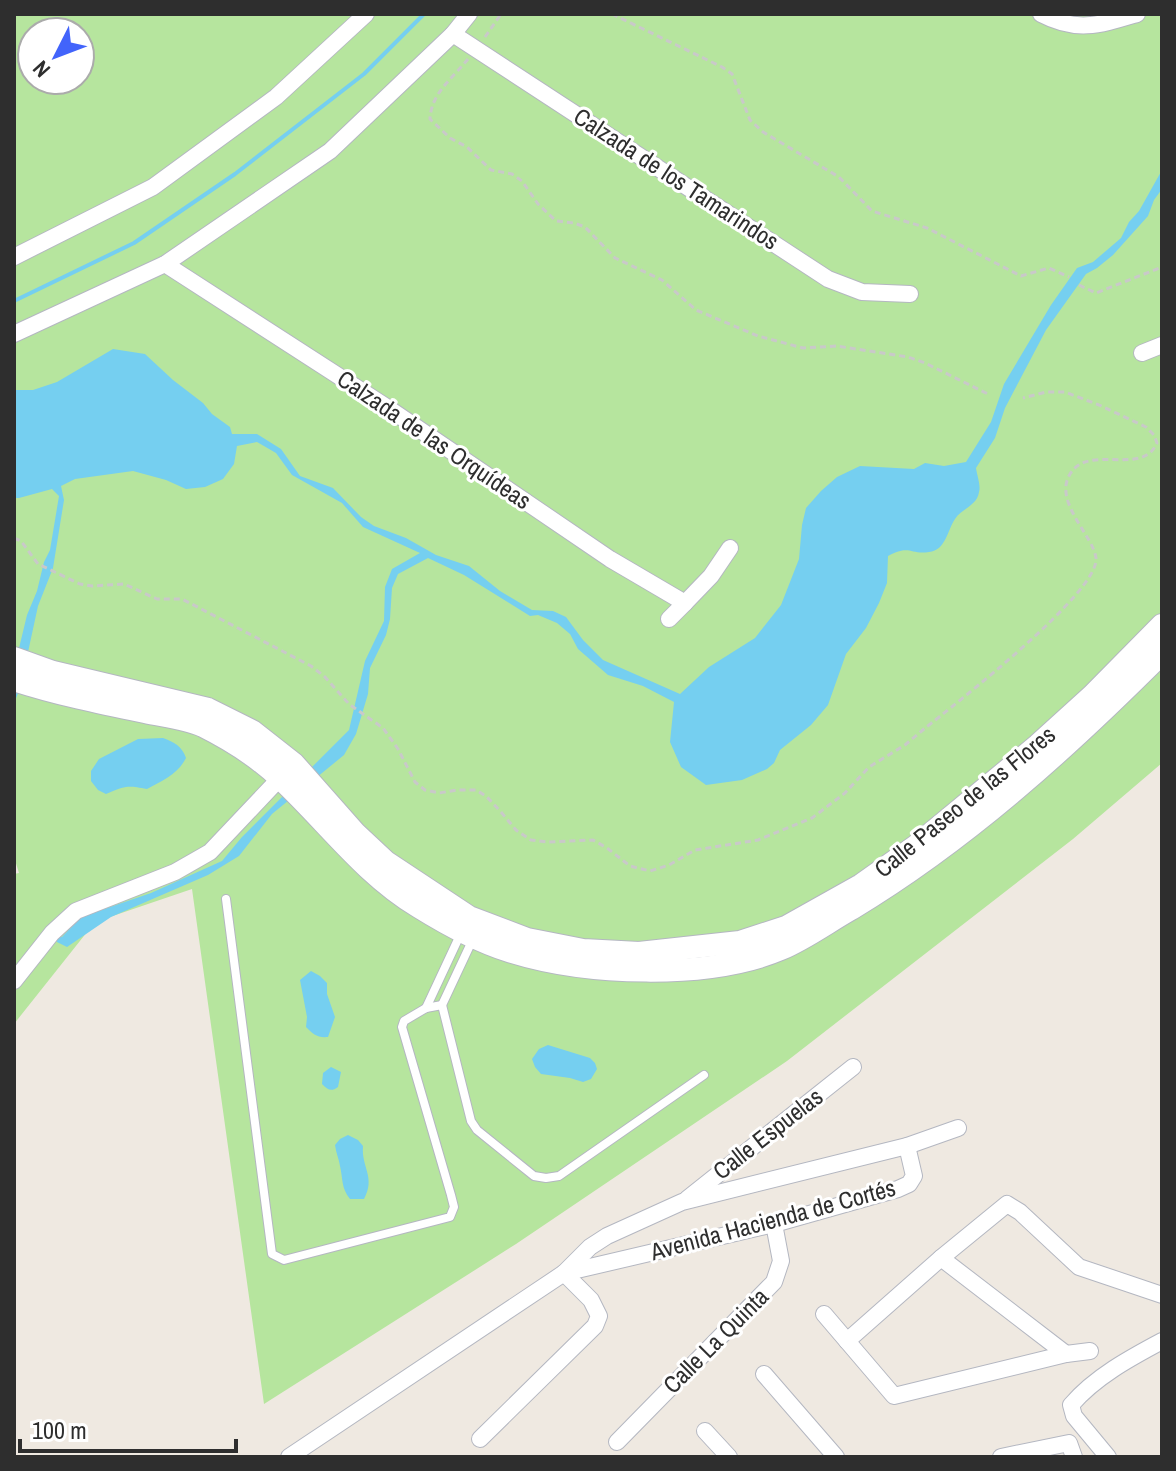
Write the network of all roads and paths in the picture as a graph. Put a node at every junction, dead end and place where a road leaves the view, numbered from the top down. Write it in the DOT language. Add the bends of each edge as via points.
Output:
graph roads {
  1 [pos="366,14"];
  2 [pos="469,14"];
  3 [pos="501,14"];
  4 [pos="612,14"];
  5 [pos="1041,14"];
  6 [pos="1137,14"];
  7 [pos="453,34"];
  8 [pos="475,48"];
  9 [pos="14,257"];
  10 [pos="165,264"];
  11 [pos="1162,267"];
  12 [pos="1069,277"];
  13 [pos="1079,285"];
  14 [pos="910,294"];
  15 [pos="14,334"];
  16 [pos="1162,345"];
  17 [pos="1142,353"];
  18 [pos="988,394"];
  19 [pos="1023,398"];
  20 [pos="14,538"];
  21 [pos="730,548"];
  22 [pos="685,603"];
  23 [pos="669,619"];
  24 [pos="1162,625"];
  25 [pos="1162,653"];
  26 [pos="14,658"];
  27 [pos="14,680"];
  28 [pos="49,681"];
  29 [pos="278,764"];
  30 [pos="984,803"];
  31 [pos="226,899"];
  32 [pos="472,927"];
  33 [pos="14,981"];
  34 [pos="442,1005"];
  35 [pos="426,1008"];
  36 [pos="853,1067"];
  37 [pos="704,1075"];
  38 [pos="958,1128"];
  39 [pos="907,1146"];
  40 [pos="682,1202"];
  41 [pos="774,1224"];
  42 [pos="941,1258"];
  43 [pos="564,1273"];
  44 [pos="1162,1295"];
  45 [pos="824,1314"];
  46 [pos="847,1341"];
  47 [pos="1162,1341"];
  48 [pos="1090,1351"];
  49 [pos="1066,1354"];
  50 [pos="764,1374"];
  51 [pos="705,1431"];
  52 [pos="480,1439"];
  53 [pos="617,1442"];
  54 [pos="289,1457"];
  55 [pos="729,1457"];
  56 [pos="836,1457"];
  57 [pos="1001,1457"];
  58 [pos="1074,1457"];
  59 [pos="1108,1457"];
  1 -- 9 [label="street" via="276,97 153,187"];
  2 -- 7 [label="street"];
  3 -- 8 [label="path"];
  4 -- 12 [label="path" via="732,74 750,120 839,177 872,211 927,228 1021,276 1049,268"];
  5 -- 6 [label="street" via="1072,26 1095,26"];
  7 -- 8 [label="street, Calzada de los Tamarindos"];
  7 -- 10 [label="street" via="330,151"];
  8 -- 14 [label="street, Calzada de los Tamarindos" via="828,279 862,292"];
  8 -- 18 [label="path" via="437,93 430,119 491,170 522,181 556,221 585,227 615,258 662,280 696,310 758,336 803,348 837,346 908,357"];
  10 -- 15 [label="street"];
  10 -- 22 [label="street, Calzada de las Orquídeas" via="610,559"];
  11 -- 13 [label="path" via="1096,293"];
  16 -- 17 [label="street"];
  19 -- 20 [label="path" via="1065,392 1154,435 1157,443 1148,455 1092,460 1071,473 1068,499 1095,553 1093,572 1039,633 812,818 758,840 695,850 650,871 630,866 593,840 531,840 476,790 425,790 383,728 311,666 182,599 157,599 124,584 80,584 38,564"];
  21 -- 22 [label="street"];
  22 -- 23 [label="street"];
  24 -- 30 [label="street, Calle Paseo de las Flores"];
  25 -- 30 [label="street, Calle Paseo de las Flores" via="1067,745"];
  26 -- 28 [label="street, Calle Paseo de las Flores"];
  27 -- 28 [label="street, Calle Paseo de las Flores"];
  28 -- 29 [label="street, Calle Paseo de las Flores" via="200,724"];
  29 -- 32 [label="street, Calle Paseo de las Flores" via="386,862"];
  29 -- 33 [label="street" via="210,852 175,872 76,911"];
  30 -- 32 [label="street, Calle Paseo de las Flores" via="861,885 786,927 740,942 639,953 583,950"];
  31 -- 35 [label="lane" via="272,1254 284,1260 450,1217 451,1195 402,1027"];
  32 -- 34 [label="lane"];
  32 -- 35 [label="lane"];
  34 -- 35 [label="lane"];
  34 -- 37 [label="lane" via="471,1121 534,1176 559,1176"];
  36 -- 40 [label="street, Calle Espuelas"];
  38 -- 39 [label="street"];
  39 -- 40 [label="street, Avenida Hacienda de Cortés"];
  39 -- 41 [label="street, Avenida Hacienda de Cortés" via="914,1176 909,1184"];
  40 -- 43 [label="street, Avenida Hacienda de Cortés" via="607,1236"];
  41 -- 43 [label="street, Avenida Hacienda de Cortés"];
  41 -- 53 [label="street, Calle La Quinta" via="781,1261 774,1282"];
  42 -- 44 [label="street" via="1007,1204 1079,1267"];
  42 -- 46 [label="street"];
  42 -- 49 [label="street"];
  43 -- 52 [label="street" via="591,1300 599,1316 595,1326"];
  43 -- 54 [label="street, Avenida Hacienda de Cortés"];
  45 -- 46 [label="street"];
  46 -- 49 [label="street" via="894,1396"];
  47 -- 59 [label="street" via="1129,1358 1071,1405"];
  48 -- 49 [label="street"];
  50 -- 56 [label="street"];
  51 -- 55 [label="street"];
  57 -- 58 [label="street" via="1069,1443"];
}
